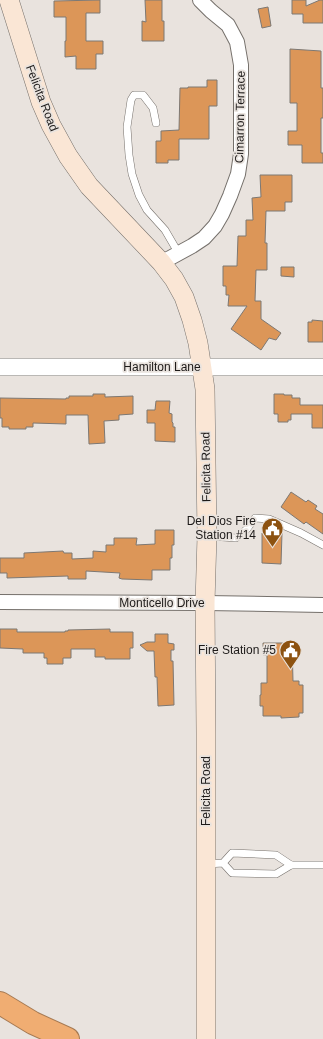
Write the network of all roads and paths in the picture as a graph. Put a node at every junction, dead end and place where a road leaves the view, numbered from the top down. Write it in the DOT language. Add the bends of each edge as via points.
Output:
graph roads {
  1 [pos="9,0"];
  2 [pos="200,0"];
  3 [pos="156,123"];
  4 [pos="179,254"];
  5 [pos="160,262"];
  6 [pos="0,367"];
  7 [pos="202,367"];
  8 [pos="323,367"];
  9 [pos="207,536"];
  10 [pos="323,545"];
  11 [pos="0,602"];
  12 [pos="205,603"];
  13 [pos="323,605"];
  14 [pos="215,864"];
  15 [pos="291,865"];
  16 [pos="323,865"];
  17 [pos="0,1003"];
  18 [pos="33,1023"];
  19 [pos="46,1039"];
  20 [pos="68,1039"];
  21 [pos="206,1039"];
  1 -- 5 [label="main road, Felicita Road" via="41,102 68,156 89,186"];
  2 -- 4 [label="street, Cimarron Terrace" via="228,25 237,42 241,65 241,154 233,188 215,226 204,238"];
  3 -- 4 [label="lane" via="153,108 143,96 134,95 127,127 132,174 147,210 165,230"];
  4 -- 5 [label="street, Cimarron Terrace"];
  5 -- 7 [label="main road, Felicita Road" via="174,278 184,297 198,343"];
  6 -- 7 [label="street, Hamilton Lane"];
  7 -- 8 [label="street, Hamilton Lane"];
  7 -- 9 [label="main road, Felicita Road" via="205,389"];
  9 -- 10 [label="lane" via="236,538 255,518 269,519"];
  9 -- 12 [label="main road, Felicita Road"];
  11 -- 12 [label="street, Monticello Drive"];
  12 -- 13 [label="street, Monticello Drive"];
  12 -- 14 [label="main road, Felicita Road"];
  14 -- 15 [label="lane" via="232,873 276,874"];
  14 -- 15 [label="lane" via="232,854 276,855"];
  14 -- 21 [label="main road, Felicita Road"];
  15 -- 16 [label="lane"];
  17 -- 18 [label="highway"];
  18 -- 19 [label="highway"];
  18 -- 20 [label="highway"];
}
